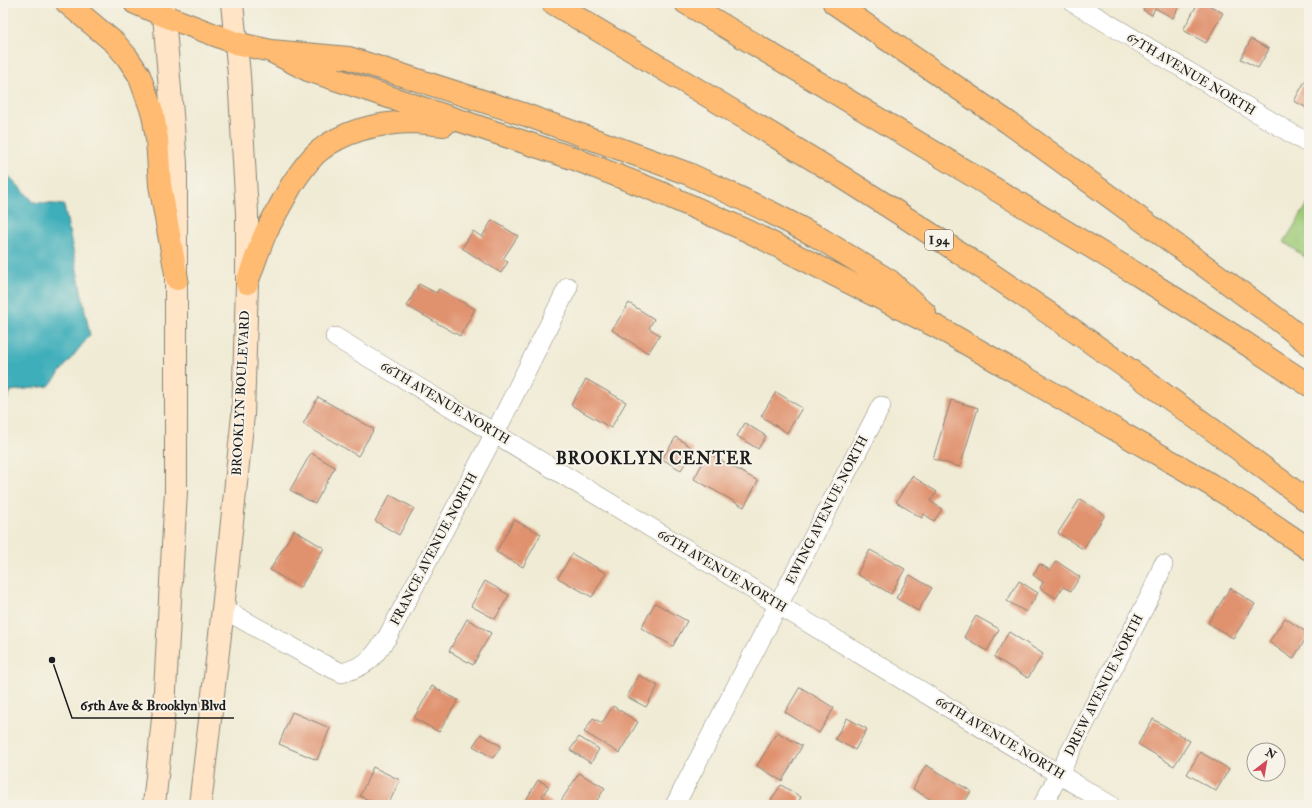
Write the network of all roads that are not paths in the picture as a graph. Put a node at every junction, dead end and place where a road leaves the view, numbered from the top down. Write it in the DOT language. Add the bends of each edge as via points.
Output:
graph roads {
  1 [pos="67,3"];
  2 [pos="135,3"];
  3 [pos="232,3"];
  4 [pos="553,3"];
  5 [pos="686,3"];
  6 [pos="834,3"];
  7 [pos="1078,4"];
  8 [pos="164,10"];
  9 [pos="236,43"];
  10 [pos="270,51"];
  11 [pos="480,128"];
  12 [pos="1309,144"];
  13 [pos="177,279"];
  14 [pos="247,283"];
  15 [pos="568,287"];
  16 [pos="943,330"];
  17 [pos="335,337"];
  18 [pos="1309,344"];
  19 [pos="1309,385"];
  20 [pos="880,406"];
  21 [pos="495,433"];
  22 [pos="1309,502"];
  23 [pos="1309,549"];
  24 [pos="1163,565"];
  25 [pos="778,605"];
  26 [pos="223,609"];
  27 [pos="1059,774"];
  28 [pos="154,805"];
  29 [pos="200,805"];
  30 [pos="675,805"];
  31 [pos="1043,805"];
  32 [pos="1110,805"];
  1 -- 13 [label="highway" via="115,43 139,75 153,114 160,184"];
  2 -- 8 [label="highway"];
  3 -- 9 [label="main road, BROOKLYN BOULEVARD"];
  4 -- 22 [label="highway, I 94" via="842,177 928,232 1158,390"];
  5 -- 19 [label="highway" via="1138,275"];
  6 -- 18 [label="highway" via="1009,123"];
  7 -- 12 [label="street, 67TH AVENUE NORTH"];
  8 -- 9 [label="highway"];
  8 -- 13 [label="main road" via="176,164"];
  9 -- 10 [label="highway"];
  9 -- 14 [label="main road, BROOKLYN BOULEVARD" via="247,213"];
  10 -- 11 [label="highway" via="308,70"];
  10 -- 16 [label="highway" via="349,58 526,115 689,174 777,215 890,281"];
  11 -- 14 [label="highway" via="412,122 367,127 319,151 296,179 266,233"];
  11 -- 16 [label="highway" via="575,159 704,210"];
  13 -- 28 [label="main road" via="176,491 164,709"];
  14 -- 26 [label="main road, BROOKLYN BOULEVARD" via="243,415"];
  15 -- 21 [label="street, FRANCE AVENUE NORTH"];
  16 -- 23 [label="highway" via="1246,506"];
  17 -- 21 [label="street, 66TH AVENUE NORTH"];
  20 -- 25 [label="street, EWING AVENUE NORTH"];
  21 -- 25 [label="street, 66TH AVENUE NORTH"];
  21 -- 26 [label="street, FRANCE AVENUE NORTH" via="388,636 374,657 358,668 342,673"];
  24 -- 27 [label="street, DREW AVENUE NORTH" via="1153,590"];
  25 -- 27 [label="street, 66TH AVENUE NORTH"];
  25 -- 30 [label="street, EWING AVENUE NORTH"];
  26 -- 29 [label="main road, BROOKLYN BOULEVARD"];
  27 -- 31 [label="street, DREW AVENUE NORTH"];
  27 -- 32 [label="street, 66TH AVENUE NORTH"];
}
